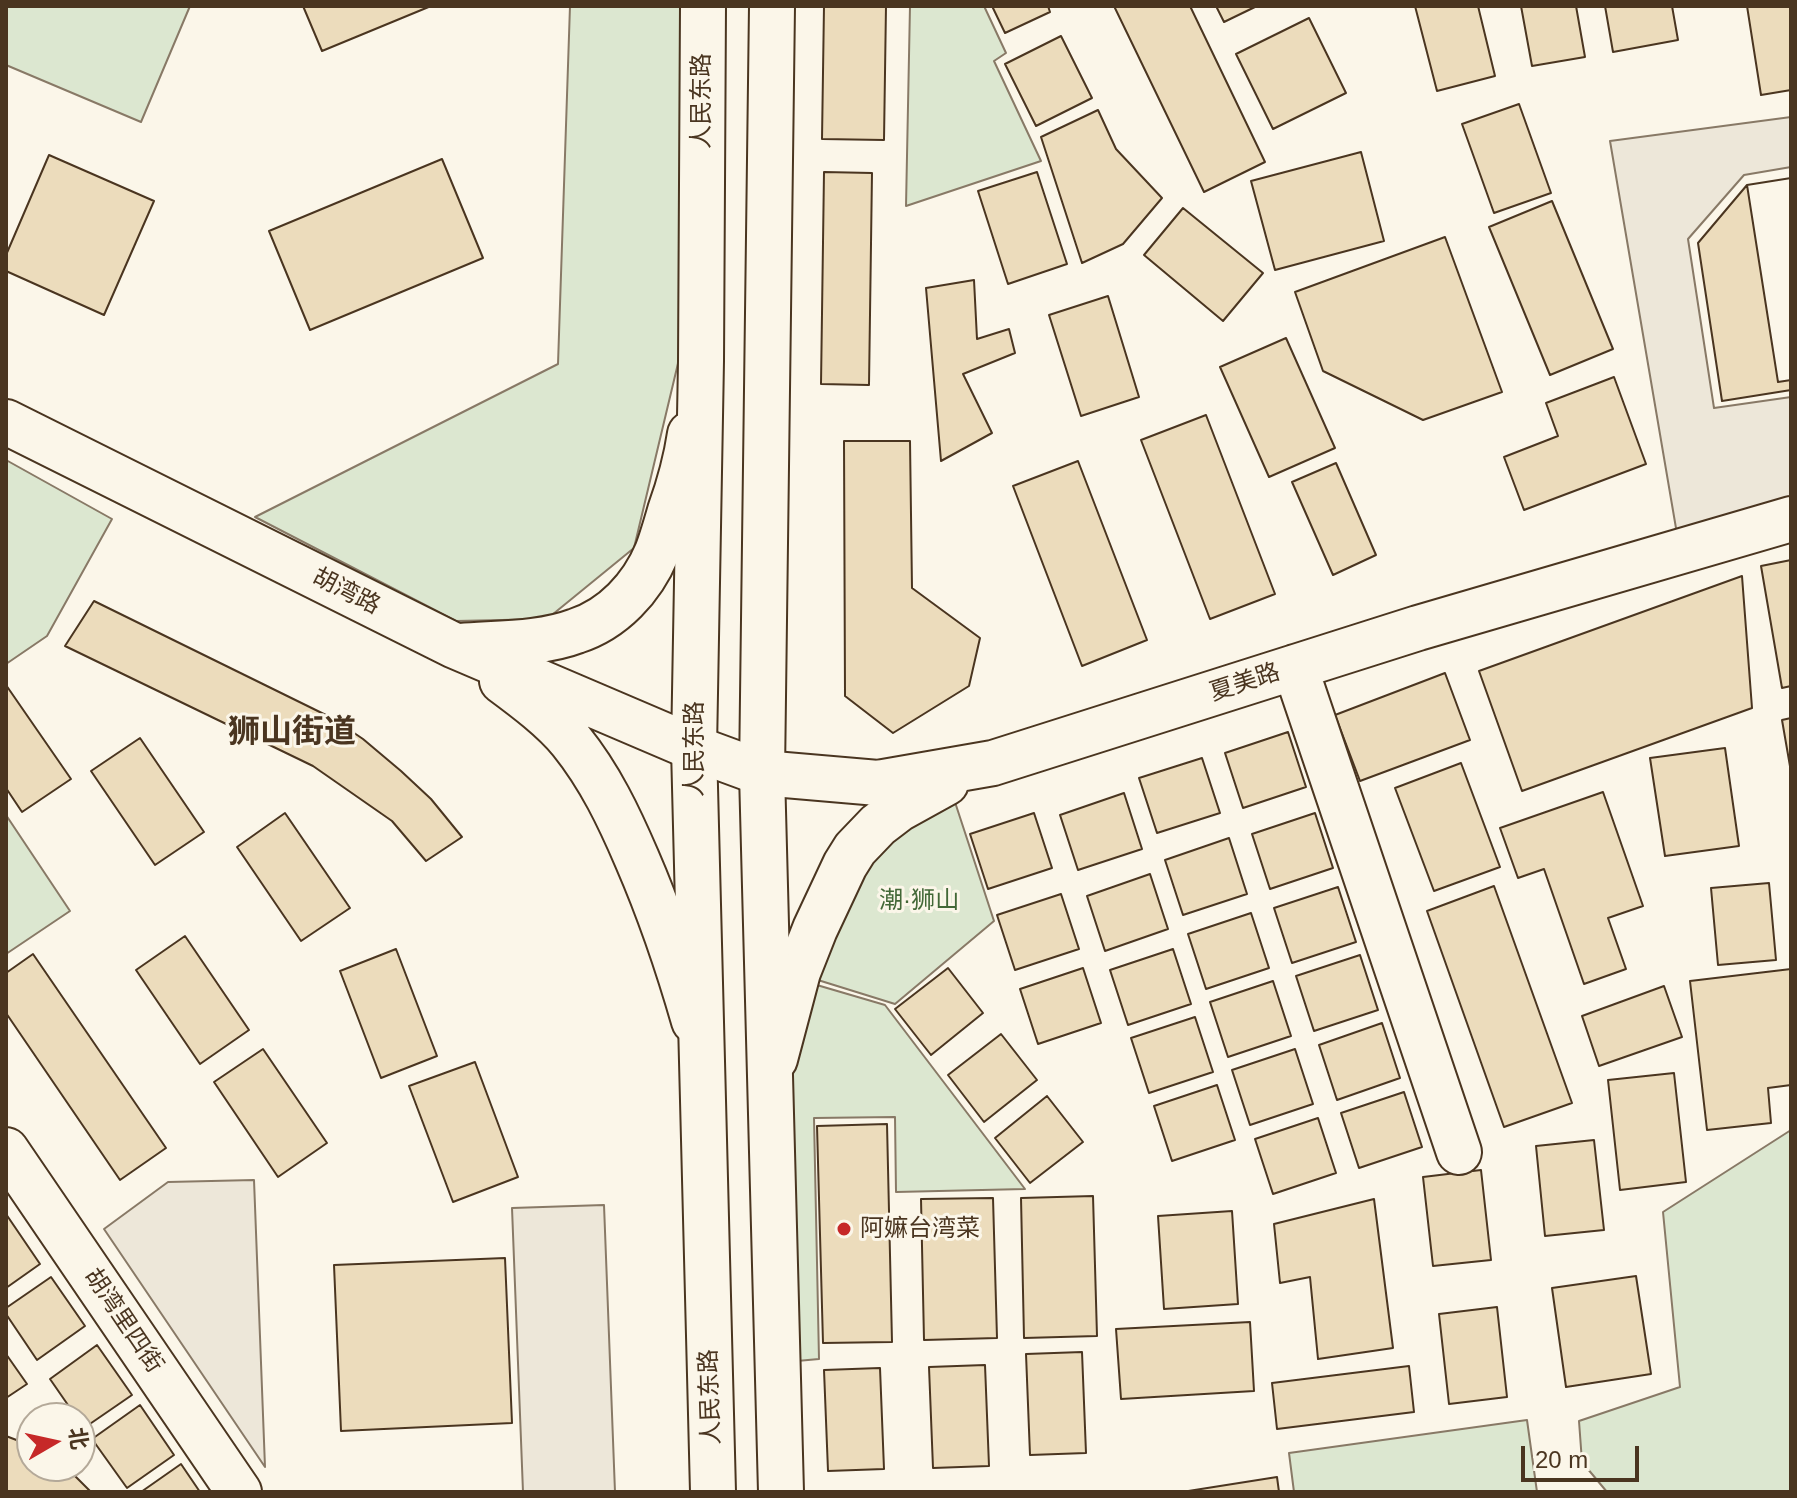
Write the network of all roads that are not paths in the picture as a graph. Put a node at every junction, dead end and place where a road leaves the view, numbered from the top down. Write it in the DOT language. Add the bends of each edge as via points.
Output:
graph roads {
  1 [pos="703,6"];
  2 [pos="772,6"];
  3 [pos="701,361"];
  4 [pos="6,422"];
  5 [pos="1791,519"];
  6 [pos="455,646"];
  7 [pos="1295,667"];
  8 [pos="694,748"];
  9 [pos="993,763"];
  10 [pos="762,773"];
  11 [pos="701,1045"];
  12 [pos="770,1076"];
  13 [pos="6,1150"];
  14 [pos="1459,1152"];
  15 [pos="239,1492"];
  16 [pos="713,1492"];
  17 [pos="781,1492"];
  1 -- 3 [label="street, 人民东路"];
  2 -- 10 [label="street"];
  3 -- 6 [label="street" via="688,449 665,529 650,565 618,608 553,638"];
  3 -- 8 [label="street, 人民东路"];
  4 -- 6 [label="street, 胡湾路"];
  5 -- 7 [label="street, 夏美路"];
  6 -- 8 [label="street, 胡湾路"];
  6 -- 11 [label="street" via="570,739 593,771 658,906"];
  7 -- 9 [label="street, 夏美路"];
  7 -- 14 [label="street"];
  8 -- 10 [label="street, 夏美路"];
  8 -- 11 [label="street, 人民东路"];
  9 -- 10 [label="street, 夏美路" via="878,783"];
  9 -- 12 [label="street" via="899,809 855,849 798,972"];
  10 -- 12 [label="street"];
  11 -- 16 [label="street, 人民东路"];
  12 -- 17 [label="street"];
  13 -- 15 [label="street, 胡湾里四街"];
}
